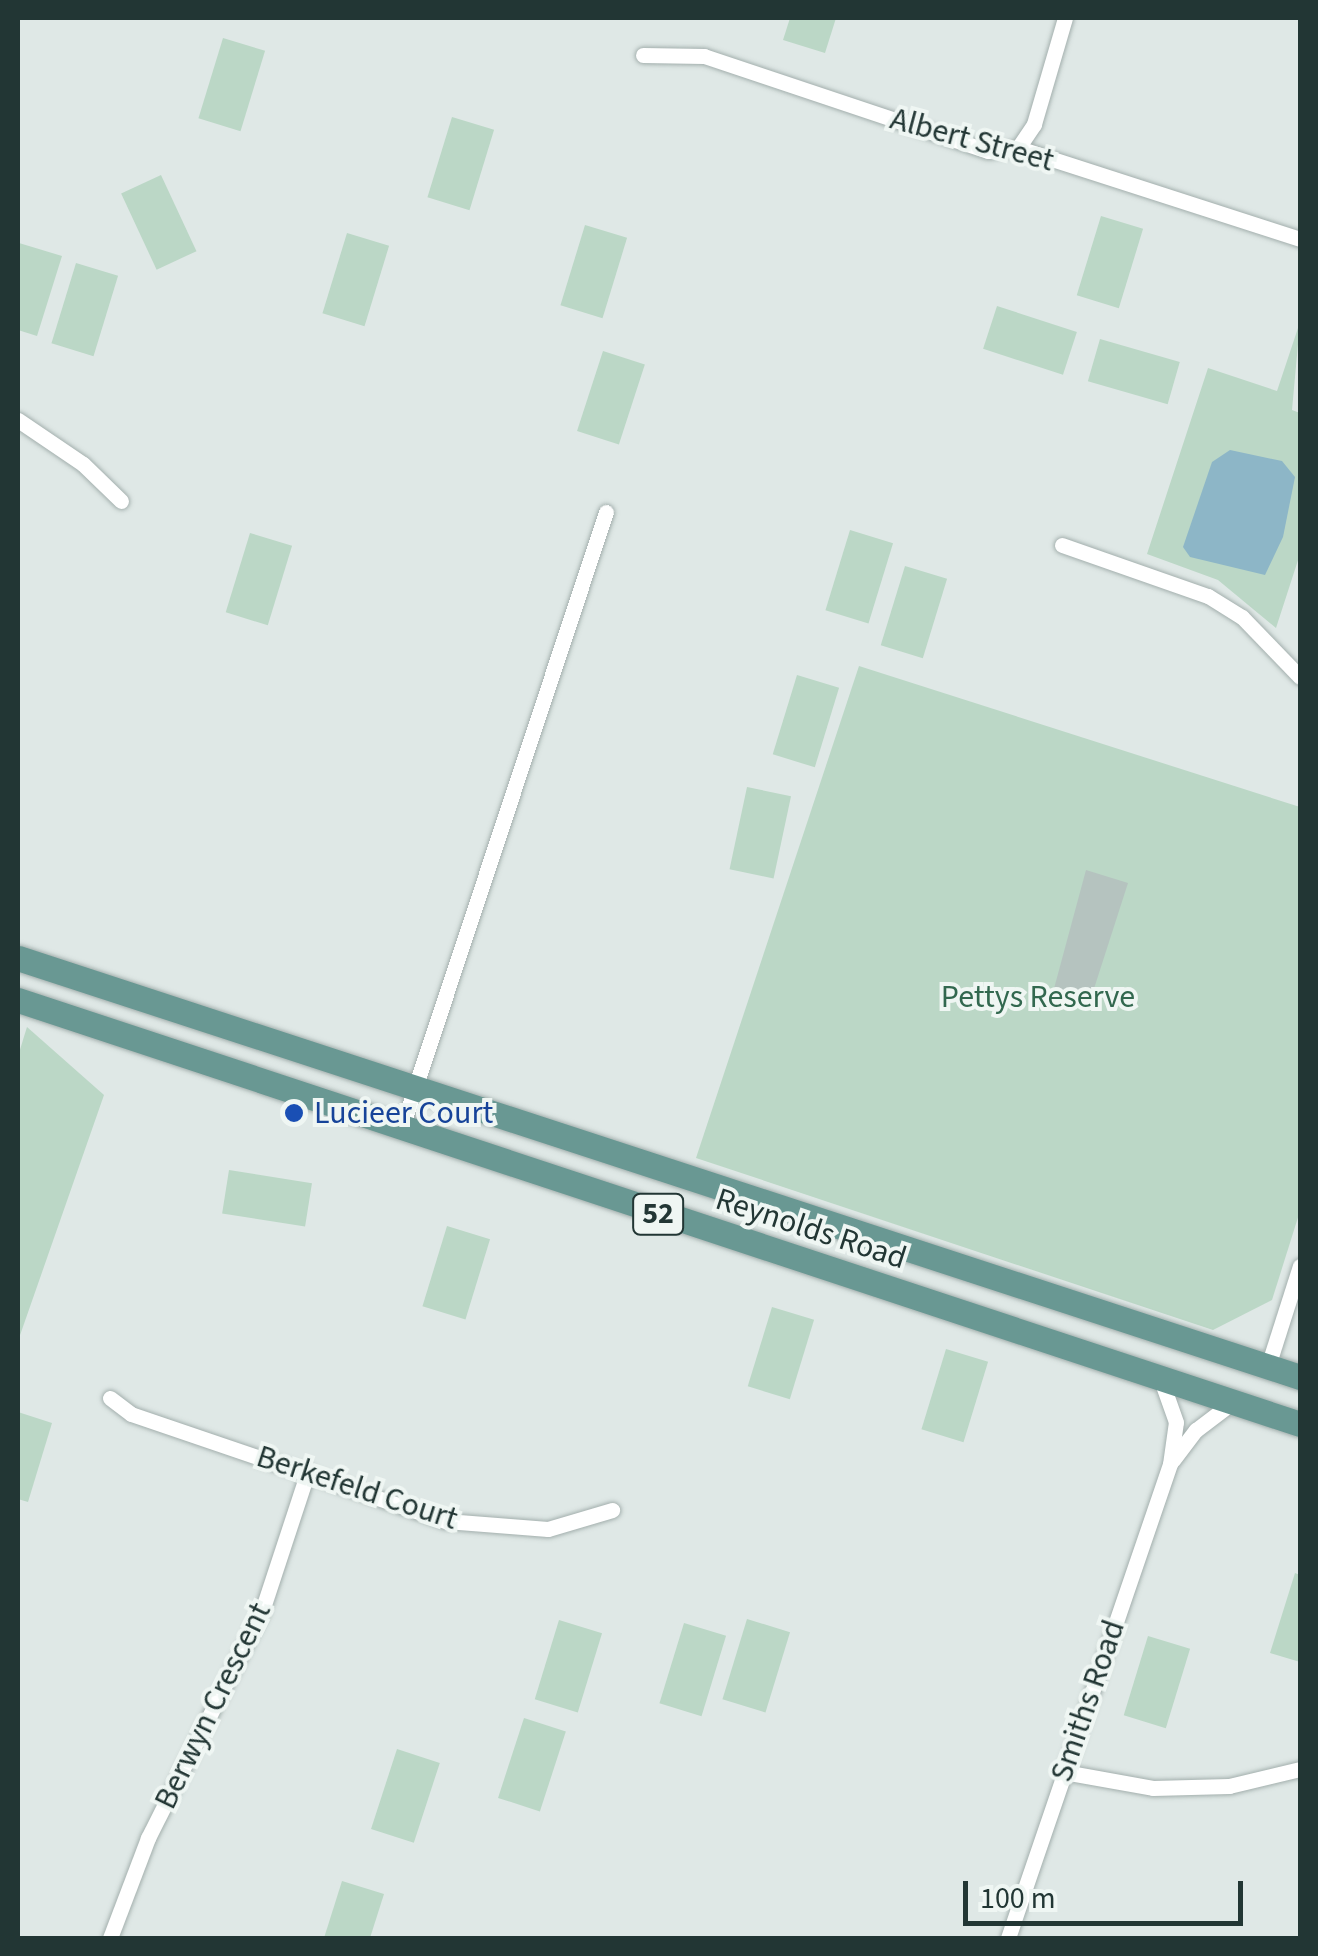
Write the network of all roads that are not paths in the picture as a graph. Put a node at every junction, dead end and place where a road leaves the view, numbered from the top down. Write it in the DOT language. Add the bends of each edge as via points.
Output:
graph roads {
  1 [pos="1065,18"];
  2 [pos="643,55"];
  3 [pos="1018,148"];
  4 [pos="1300,239"];
  5 [pos="18,420"];
  6 [pos="120,501"];
  7 [pos="606,512"];
  8 [pos="1062,545"];
  9 [pos="1300,677"];
  10 [pos="18,958"];
  11 [pos="18,1000"];
  12 [pos="412,1090"];
  13 [pos="401,1130"];
  14 [pos="1300,1266"];
  15 [pos="1268,1366"];
  16 [pos="1160,1377"];
  17 [pos="1300,1377"];
  18 [pos="110,1398"];
  19 [pos="1244,1405"];
  20 [pos="1300,1424"];
  21 [pos="1170,1464"];
  22 [pos="308,1471"];
  23 [pos="612,1510"];
  24 [pos="1300,1768"];
  25 [pos="1064,1772"];
  26 [pos="110,1938"];
  27 [pos="1008,1938"];
  1 -- 3 [label="street" via="1034,124"];
  2 -- 3 [label="street, Albert Street" via="704,56 988,151"];
  3 -- 4 [label="street, Albert Street"];
  5 -- 6 [label="street" via="83,464"];
  7 -- 12 [label="street"];
  8 -- 9 [label="street" via="1208,596 1242,616"];
  10 -- 12 [label="main road, Reynolds Road / 52"];
  11 -- 13 [label="main road, Reynolds Road / 52"];
  12 -- 13 [label="street"];
  12 -- 15 [label="main road, Reynolds Road / 52"];
  13 -- 16 [label="main road, Reynolds Road / 52"];
  14 -- 15 [label="street"];
  15 -- 17 [label="main road, Reynolds Road / 52"];
  15 -- 19 [label="main road"];
  16 -- 19 [label="main road, Reynolds Road / 52"];
  16 -- 21 [label="street, Smiths Road" via="1176,1422"];
  18 -- 22 [label="street, Berkefeld Court" via="130,1414"];
  19 -- 20 [label="main road, Reynolds Road / 52"];
  19 -- 21 [label="street, Smiths Road" via="1196,1430"];
  21 -- 25 [label="street, Smiths Road"];
  22 -- 23 [label="street, Berkefeld Court" via="446,1522 496,1530 548,1529"];
  22 -- 26 [label="street, Berwyn Crescent" via="262,1612 148,1838"];
  24 -- 25 [label="street" via="1229,1786 1172,1787"];
  25 -- 27 [label="street, Smiths Road"];
}
